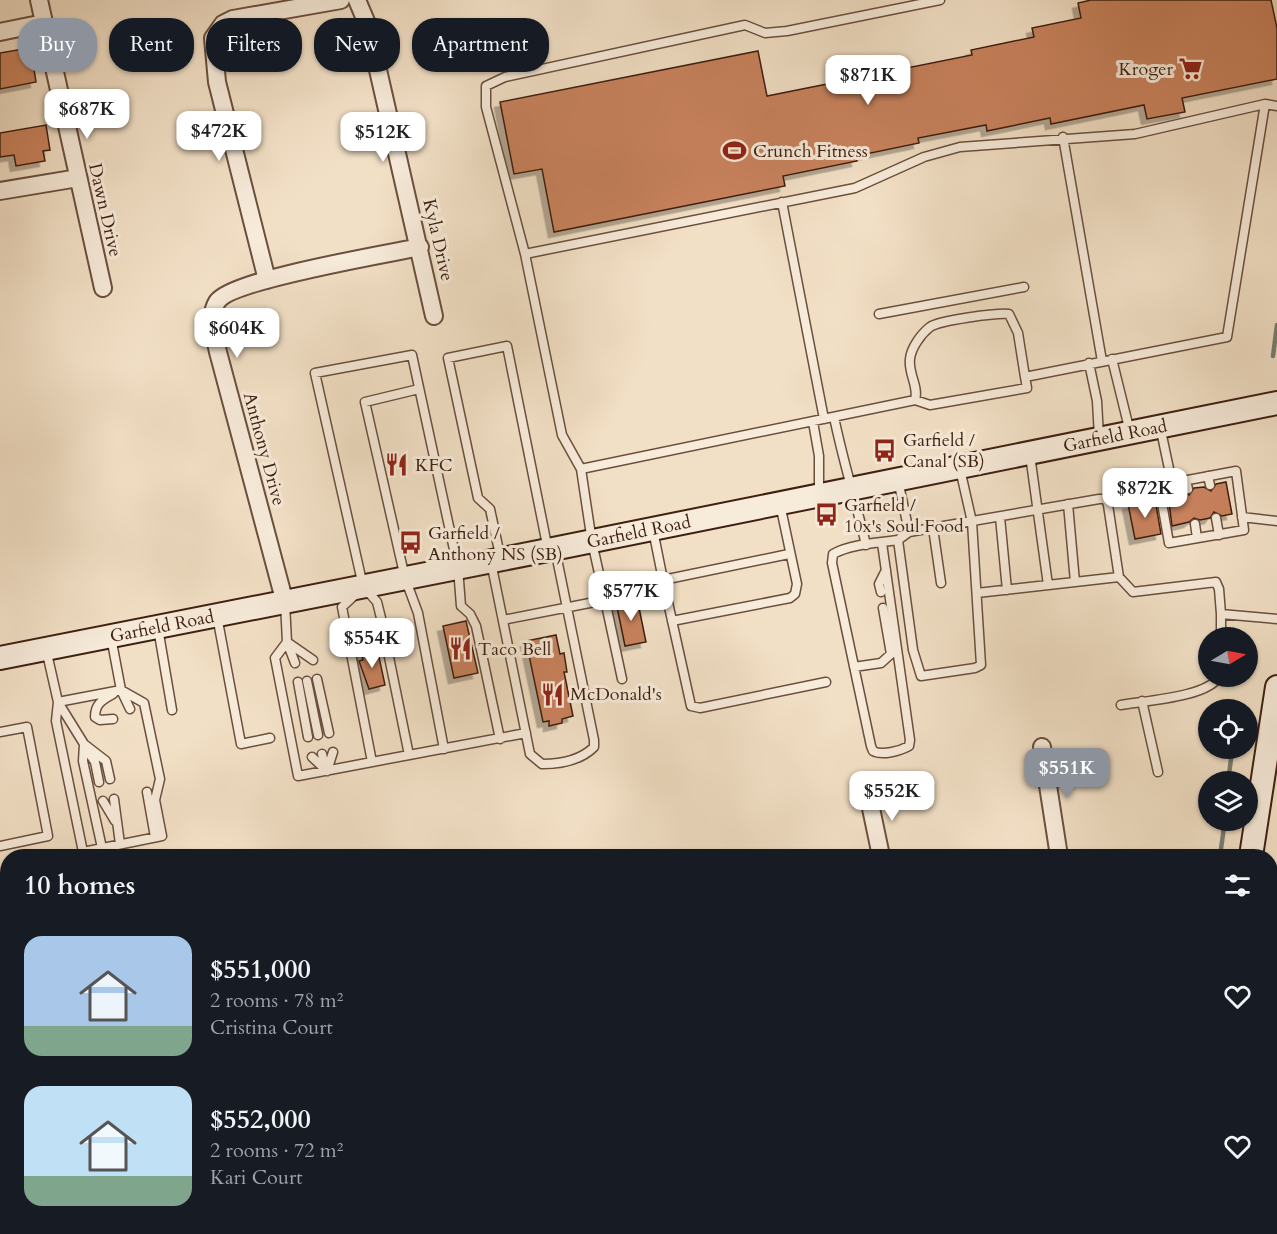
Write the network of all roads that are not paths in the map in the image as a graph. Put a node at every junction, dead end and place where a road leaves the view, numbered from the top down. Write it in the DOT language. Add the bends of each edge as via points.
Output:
graph roads {
  1 [pos="39,0"];
  2 [pos="341,0"];
  3 [pos="357,0"];
  4 [pos="940,0"];
  5 [pos="43,18"];
  6 [pos="18,28"];
  7 [pos="0,32"];
  8 [pos="55,72"];
  9 [pos="1265,104"];
  10 [pos="1277,106"];
  11 [pos="1063,137"];
  12 [pos="78,178"];
  13 [pos="0,191"];
  14 [pos="782,202"];
  15 [pos="420,246"];
  16 [pos="525,254"];
  17 [pos="267,280"];
  18 [pos="1024,287"];
  19 [pos="103,288"];
  20 [pos="879,314"];
  21 [pos="434,316"];
  22 [pos="1112,359"];
  23 [pos="1102,361"];
  24 [pos="1089,363"];
  25 [pos="1025,377"];
  26 [pos="419,389"];
  27 [pos="915,400"];
  28 [pos="1277,403"];
  29 [pos="834,417"];
  30 [pos="825,419"];
  31 [pos="813,422"];
  32 [pos="1160,426"];
  33 [pos="1130,432"];
  34 [pos="1100,439"];
  35 [pos="1030,451"];
  36 [pos="959,465"];
  37 [pos="581,469"];
  38 [pos="898,478"];
  39 [pos="1172,483"];
  40 [pos="853,488"];
  41 [pos="819,495"];
  42 [pos="780,503"];
  43 [pos="1068,504"];
  44 [pos="1037,510"];
  45 [pos="1000,517"];
  46 [pos="1216,518"];
  47 [pos="1242,518"];
  48 [pos="1277,521"];
  49 [pos="972,522"];
  50 [pos="1195,524"];
  51 [pos="933,528"];
  52 [pos="652,529"];
  53 [pos="909,532"];
  54 [pos="1218,535"];
  55 [pos="1197,538"];
  56 [pos="898,540"];
  57 [pos="592,542"];
  58 [pos="882,543"];
  59 [pos="866,545"];
  60 [pos="552,550"];
  61 [pos="789,554"];
  62 [pos="496,561"];
  63 [pos="458,568"];
  64 [pos="886,570"];
  65 [pos="1119,577"];
  66 [pos="405,579"];
  67 [pos="663,580"];
  68 [pos="1075,582"];
  69 [pos="941,583"];
  70 [pos="1048,585"];
  71 [pos="363,586"];
  72 [pos="1007,590"];
  73 [pos="881,592"];
  74 [pos="977,593"];
  75 [pos="604,600"];
  76 [pos="285,603"];
  77 [pos="567,608"];
  78 [pos="883,608"];
  79 [pos="1221,614"];
  80 [pos="217,616"];
  81 [pos="1277,619"];
  82 [pos="503,621"];
  83 [pos="672,621"];
  84 [pos="158,627"];
  85 [pos="1221,627"];
  86 [pos="111,636"];
  87 [pos="287,642"];
  88 [pos="46,649"];
  89 [pos="0,658"];
  90 [pos="854,667"];
  91 [pos="317,679"];
  92 [pos="622,680"];
  93 [pos="826,682"];
  94 [pos="1209,687"];
  95 [pos="1277,687"];
  96 [pos="121,690"];
  97 [pos="58,702"];
  98 [pos="1143,702"];
  99 [pos="1121,705"];
  100 [pos="130,709"];
  101 [pos="172,710"];
  102 [pos="113,719"];
  103 [pos="0,732"];
  104 [pos="329,733"];
  105 [pos="526,733"];
  106 [pos="318,735"];
  107 [pos="308,737"];
  108 [pos="270,738"];
  109 [pos="500,739"];
  110 [pos="84,744"];
  111 [pos="1042,747"];
  112 [pos="444,749"];
  113 [pos="333,752"];
  114 [pos="322,754"];
  115 [pos="409,755"];
  116 [pos="312,756"];
  117 [pos="372,762"];
  118 [pos="327,771"];
  119 [pos="1158,772"];
  120 [pos="110,779"];
  121 [pos="99,782"];
  122 [pos="147,792"];
  123 [pos="868,794"];
  124 [pos="114,799"];
  125 [pos="103,801"];
  126 [pos="115,823"];
  127 [pos="155,837"];
  128 [pos="120,844"];
  129 [pos="0,846"];
  130 [pos="102,848"];
  131 [pos="82,849"];
  132 [pos="97,849"];
  133 [pos="880,849"];
  134 [pos="1058,849"];
  135 [pos="1252,849"];
  1 -- 5 [label="street, Dawn Drive"];
  2 -- 17 [label="street" via="234,19 223,24 213,38 217,82"];
  3 -- 15 [label="street, Kyla Drive" via="368,26"];
  4 -- 16 [label="lane" via="787,31 765,33 745,26 505,77 486,86 486,107"];
  6 -- 7 [label="street"];
  8 -- 12 [label="street, Dawn Drive"];
  9 -- 10 [label="lane"];
  9 -- 11 [label="lane" via="1135,134"];
  9 -- 22 [label="lane" via="1227,337"];
  11 -- 14 [label="lane" via="960,147 924,157 855,188"];
  11 -- 23 [label="lane"];
  12 -- 13 [label="street"];
  12 -- 19 [label="street, Dawn Drive"];
  14 -- 16 [label="lane"];
  14 -- 30 [label="lane"];
  15 -- 17 [label="street, Anthony Drive"];
  15 -- 21 [label="street, Kyla Drive"];
  16 -- 37 [label="lane" via="562,435"];
  17 -- 76 [label="street, Anthony Drive" via="224,295 216,303 213,318 218,352"];
  18 -- 20 [label="lane"];
  22 -- 23 [label="lane"];
  22 -- 33 [label="lane"];
  23 -- 24 [label="lane"];
  24 -- 25 [label="lane"];
  24 -- 34 [label="lane"];
  25 -- 27 [label="lane" via="1028,388 930,405"];
  25 -- 27 [label="lane" via="1018,333 1009,314 995,313 931,326 910,357"];
  26 -- 63 [label="lane"];
  26 -- 66 [label="lane" via="365,402"];
  26 -- 71 [label="lane" via="412,355 315,373"];
  27 -- 29 [label="lane"];
  28 -- 32 [label="main road, Garfield Road"];
  29 -- 30 [label="lane"];
  29 -- 40 [label="lane" via="842,460"];
  30 -- 31 [label="lane"];
  31 -- 37 [label="lane"];
  31 -- 41 [label="lane" via="819,456"];
  32 -- 33 [label="main road, Garfield Road"];
  32 -- 39 [label="lane"];
  33 -- 34 [label="main road, Garfield Road"];
  34 -- 35 [label="main road, Garfield Road"];
  35 -- 36 [label="main road, Garfield Road"];
  35 -- 44 [label="lane"];
  36 -- 38 [label="main road, Garfield Road"];
  36 -- 49 [label="lane"];
  37 -- 57 [label="lane"];
  38 -- 40 [label="main road, Garfield Road"];
  38 -- 53 [label="lane"];
  39 -- 47 [label="lane" via="1187,485 1236,471"];
  39 -- 55 [label="lane" via="1159,486 1169,543"];
  40 -- 41 [label="main road, Garfield Road"];
  40 -- 59 [label="lane"];
  41 -- 42 [label="main road, Garfield Road"];
  42 -- 52 [label="main road, Garfield Road"];
  42 -- 61 [label="lane"];
  43 -- 44 [label="lane"];
  43 -- 65 [label="lane" via="1106,500"];
  43 -- 68 [label="lane"];
  44 -- 45 [label="lane"];
  44 -- 70 [label="lane"];
  45 -- 49 [label="lane"];
  45 -- 72 [label="lane"];
  46 -- 54 [label="lane"];
  47 -- 48 [label="lane"];
  47 -- 54 [label="lane" via="1244,530"];
  49 -- 51 [label="lane"];
  49 -- 74 [label="lane"];
  50 -- 55 [label="lane"];
  51 -- 53 [label="lane"];
  51 -- 69 [label="lane"];
  52 -- 57 [label="main road, Garfield Road"];
  52 -- 67 [label="lane"];
  53 -- 56 [label="lane"];
  54 -- 55 [label="lane"];
  56 -- 58 [label="lane"];
  56 -- 74 [label="lane" via="913,650 921,676 981,665"];
  57 -- 60 [label="main road, Garfield Road"];
  57 -- 75 [label="lane"];
  58 -- 59 [label="lane"];
  58 -- 64 [label="lane"];
  59 -- 90 [label="lane" via="840,550 833,554 832,563"];
  60 -- 62 [label="main road, Garfield Road"];
  60 -- 62 [label="lane" via="507,346 448,358 478,498 490,509"];
  60 -- 77 [label="lane"];
  61 -- 67 [label="lane"];
  61 -- 83 [label="lane" via="797,590 790,598"];
  62 -- 63 [label="main road, Garfield Road"];
  62 -- 82 [label="lane"];
  63 -- 66 [label="main road, Garfield Road"];
  63 -- 109 [label="lane" via="461,606 476,626"];
  64 -- 73 [label="lane" via="879,584"];
  64 -- 90 [label="lane" via="909,746 880,754 873,751"];
  65 -- 68 [label="lane"];
  65 -- 79 [label="lane" via="1133,592 1216,582"];
  66 -- 71 [label="main road, Garfield Road"];
  66 -- 112 [label="lane" via="418,613"];
  67 -- 83 [label="lane"];
  68 -- 70 [label="lane"];
  70 -- 72 [label="lane"];
  71 -- 76 [label="main road, Garfield Road"];
  71 -- 115 [label="lane" via="377,602"];
  71 -- 117 [label="lane" via="342,607"];
  72 -- 74 [label="lane"];
  75 -- 77 [label="lane"];
  75 -- 92 [label="lane"];
  76 -- 80 [label="main road, Garfield Road"];
  76 -- 87 [label="lane"];
  77 -- 82 [label="lane"];
  77 -- 105 [label="lane" via="594,747 574,760 542,764 530,754"];
  78 -- 90 [label="lane" via="891,654 881,663"];
  79 -- 81 [label="lane"];
  79 -- 85 [label="lane"];
  80 -- 84 [label="main road, Garfield Road"];
  80 -- 108 [label="lane" via="241,744"];
  82 -- 105 [label="lane"];
  83 -- 93 [label="lane" via="689,699 695,708"];
  84 -- 86 [label="main road, Garfield Road"];
  84 -- 101 [label="lane"];
  86 -- 88 [label="main road, Garfield Road"];
  86 -- 96 [label="lane"];
  87 -- 87 [label="lane" via="304,662"];
  87 -- 118 [label="lane" via="275,658 298,776"];
  88 -- 89 [label="main road, Garfield Road"];
  88 -- 97 [label="lane"];
  91 -- 104 [label="lane"];
  94 -- 98 [label="lane"];
  95 -- 135 [label="main road"];
  96 -- 97 [label="lane"];
  96 -- 100 [label="lane"];
  96 -- 102 [label="lane" via="95,709 95,717 100,720"];
  96 -- 127 [label="lane" via="144,703 160,779 155,800 162,836"];
  97 -- 110 [label="lane"];
  97 -- 131 [label="lane" via="56,721"];
  98 -- 99 [label="lane"];
  98 -- 119 [label="lane"];
  103 -- 129 [label="lane" via="27,727 48,836"];
  105 -- 109 [label="lane"];
  106 -- 107 [label="lane" via="303,681"];
  109 -- 112 [label="lane"];
  110 -- 120 [label="lane" via="106,761"];
  110 -- 121 [label="lane" via="95,762"];
  110 -- 130 [label="lane" via="83,761"];
  111 -- 134 [label="street"];
  112 -- 115 [label="lane"];
  113 -- 118 [label="lane"];
  114 -- 118 [label="lane"];
  115 -- 117 [label="lane"];
  116 -- 118 [label="lane"];
  117 -- 118 [label="lane"];
  122 -- 127 [label="lane"];
  123 -- 133 [label="street"];
  124 -- 126 [label="lane"];
  125 -- 126 [label="lane"];
  126 -- 128 [label="lane"];
  127 -- 128 [label="lane"];
  128 -- 130 [label="lane"];
  130 -- 132 [label="lane"];
}
